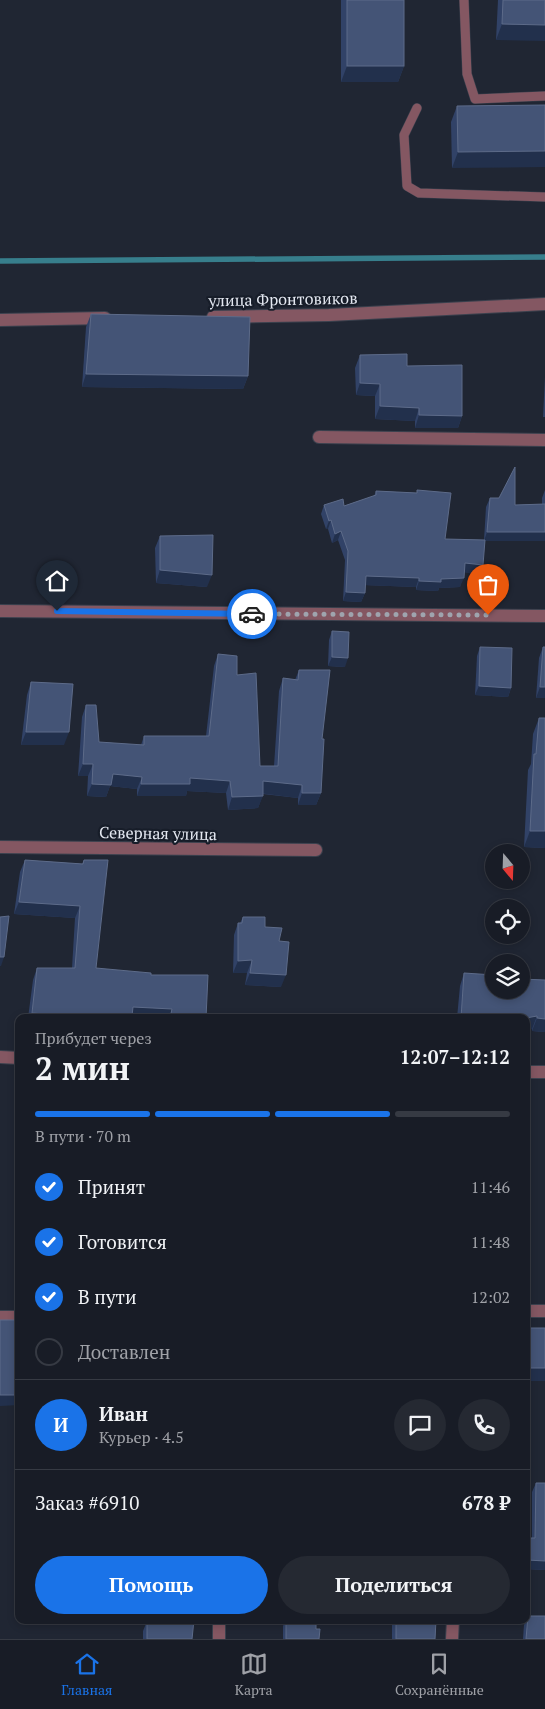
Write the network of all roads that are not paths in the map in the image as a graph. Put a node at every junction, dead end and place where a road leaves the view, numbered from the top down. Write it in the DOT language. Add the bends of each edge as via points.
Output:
graph roads {
  1 [pos="464,0"];
  2 [pos="545,96"];
  3 [pos="417,108"];
  4 [pos="545,197"];
  5 [pos="545,304"];
  6 [pos="200,317"];
  7 [pos="120,318"];
  8 [pos="0,320"];
  9 [pos="319,437"];
  10 [pos="545,440"];
  11 [pos="0,611"];
  12 [pos="545,616"];
  13 [pos="0,847"];
  14 [pos="316,850"];
  15 [pos="0,1057"];
  16 [pos="15,1058"];
  17 [pos="530,1072"];
  18 [pos="545,1072"];
  19 [pos="530,1311"];
  20 [pos="545,1311"];
  21 [pos="15,1316"];
  22 [pos="0,1317"];
  23 [pos="219,1624"];
  24 [pos="453,1624"];
  25 [pos="219,1639"];
  26 [pos="452,1639"];
  1 -- 2 [label="lane" via="467,74 475,99"];
  3 -- 4 [label="lane" via="404,135 407,186 418,193"];
  5 -- 6 [label="street, улица Фронтовиков" via="329,315"];
  7 -- 8 [label="street"];
  9 -- 10 [label="street"];
  11 -- 12 [label="street"];
  13 -- 14 [label="street, Северная улица"];
  15 -- 16 [label="street"];
  17 -- 18 [label="street"];
  19 -- 20 [label="street"];
  21 -- 22 [label="street"];
  23 -- 25 [label="street"];
  24 -- 26 [label="street"];
}
